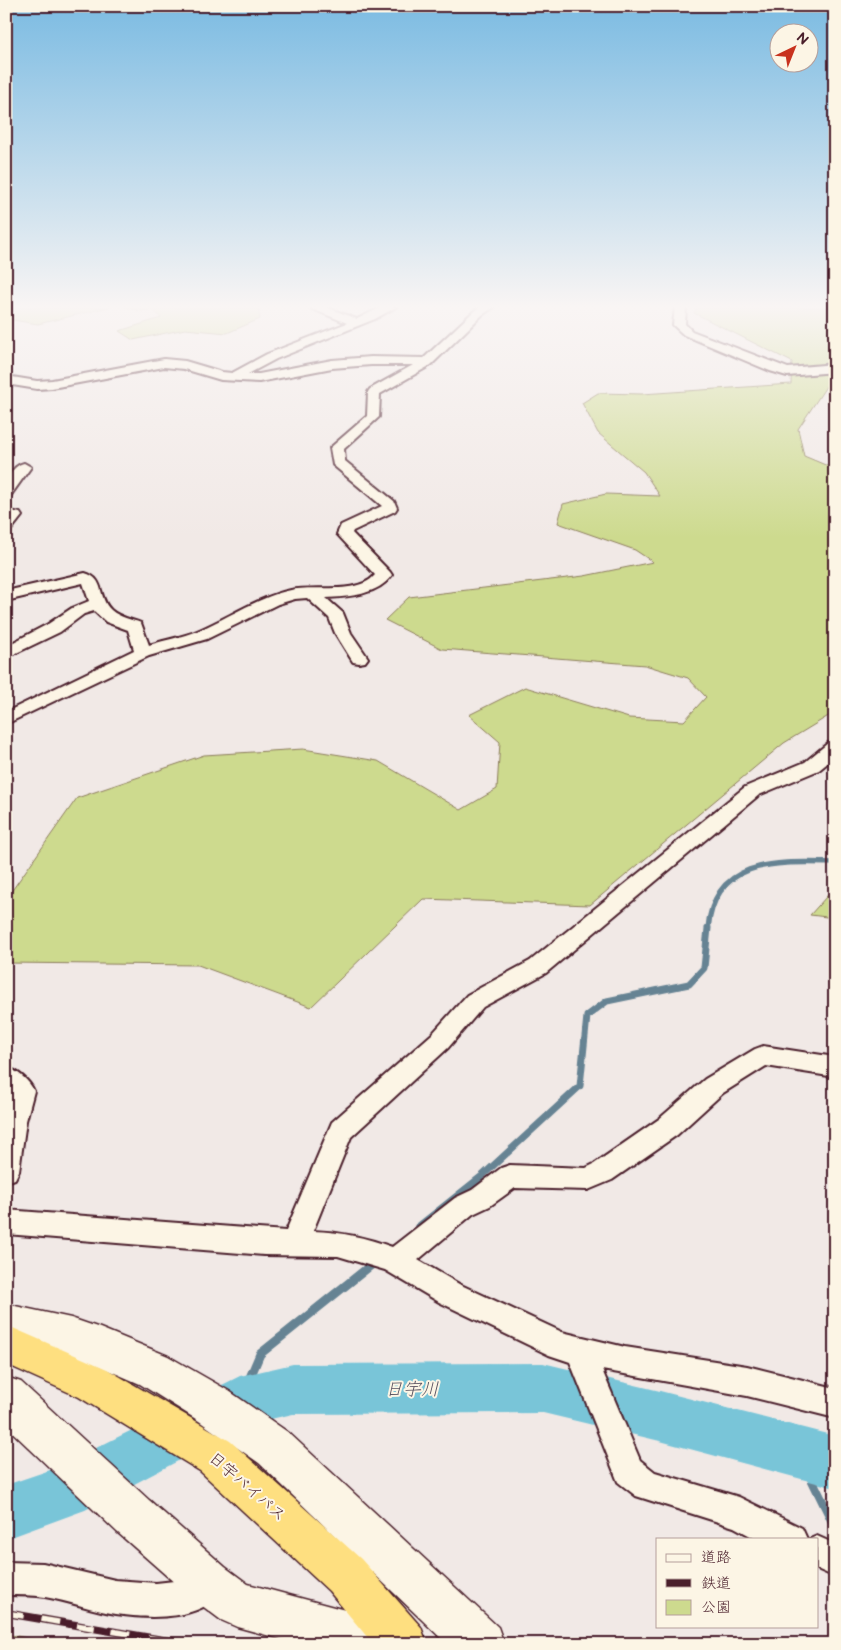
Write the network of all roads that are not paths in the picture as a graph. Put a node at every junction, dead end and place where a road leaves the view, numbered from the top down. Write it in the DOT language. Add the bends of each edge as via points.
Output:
graph roads {
  1 [pos="31,384"];
  2 [pos="52,384"];
  3 [pos="389,384"];
  4 [pos="24,467"];
  5 [pos="6,492"];
  6 [pos="6,514"];
  7 [pos="6,527"];
  8 [pos="312,594"];
  9 [pos="6,596"];
  10 [pos="97,604"];
  11 [pos="143,652"];
  12 [pos="6,654"];
  13 [pos="359,658"];
  14 [pos="6,720"];
  15 [pos="835,747"];
  16 [pos="835,1067"];
  17 [pos="6,1077"];
  18 [pos="6,1171"];
  19 [pos="6,1175"];
  20 [pos="6,1187"];
  21 [pos="6,1222"];
  22 [pos="295,1243"];
  23 [pos="385,1257"];
  24 [pos="6,1323"];
  25 [pos="6,1344"];
  26 [pos="582,1357"];
  27 [pos="11,1401"];
  28 [pos="835,1403"];
  29 [pos="788,1538"];
  30 [pos="818,1552"];
  31 [pos="835,1561"];
  32 [pos="6,1578"];
  33 [pos="209,1583"];
  34 [pos="402,1644"];
  35 [pos="481,1644"];
  1 -- 2 [label="street"];
  3 -- 8 [label="street" via="374,392 373,417 337,448 338,462 389,504 390,508 346,528 344,534 384,575 370,586 346,592"];
  4 -- 5 [label="street"];
  6 -- 7 [label="street" via="14,516"];
  8 -- 11 [label="street" via="293,594 272,601 201,635"];
  8 -- 13 [label="street" via="337,616 343,633"];
  9 -- 10 [label="street" via="85,578 90,580"];
  10 -- 11 [label="street" via="108,617 135,626"];
  10 -- 12 [label="street" via="78,611"];
  11 -- 14 [label="street"];
  15 -- 22 [label="street" via="812,766 752,791 538,968 475,1001 440,1042 341,1130"];
  16 -- 23 [label="street" via="763,1056 714,1086 668,1127 603,1172 588,1179 510,1176 482,1198 464,1206"];
  17 -- 18 [label="street" via="22,1091 13,1121"];
  19 -- 20 [label="street"];
  21 -- 22 [label="street"];
  22 -- 23 [label="street" via="338,1244"];
  23 -- 26 [label="street" via="449,1293"];
  24 -- 35 [label="street" via="71,1337 154,1370 214,1406 274,1448"];
  25 -- 34 [label="highway, 日宇バイパス" via="93,1383 215,1456 345,1575"];
  26 -- 28 [label="street" via="747,1381"];
  26 -- 29 [label="street" via="629,1470 647,1486 739,1513"];
  27 -- 33 [label="street"];
  30 -- 31 [label="street"];
  32 -- 33 [label="street" via="43,1580 115,1597 156,1600 188,1596"];
  33 -- 34 [label="street" via="236,1604 375,1642"];
}
